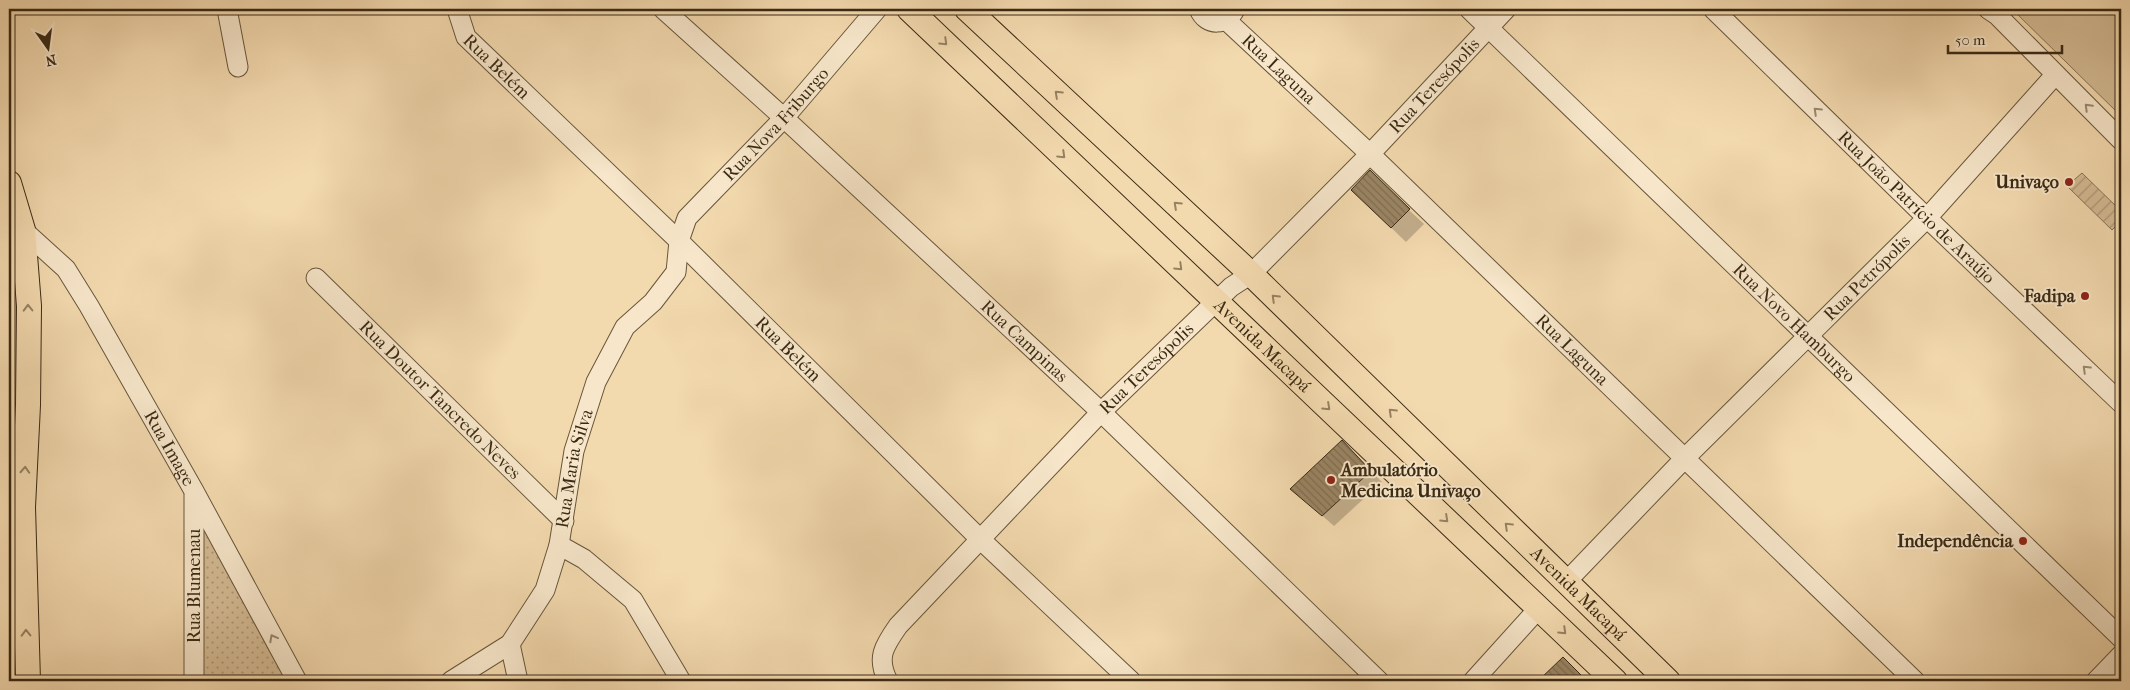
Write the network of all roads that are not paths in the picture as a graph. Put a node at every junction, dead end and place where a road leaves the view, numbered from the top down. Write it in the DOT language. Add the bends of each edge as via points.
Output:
graph roads {
  1 [pos="227,9"];
  2 [pos="457,9"];
  3 [pos="663,9"];
  4 [pos="878,9"];
  5 [pos="909,9"];
  6 [pos="967,9"];
  7 [pos="1200,9"];
  8 [pos="1469,9"];
  9 [pos="1506,9"];
  10 [pos="1713,9"];
  11 [pos="1988,9"];
  12 [pos="1230,15"];
  13 [pos="1488,27"];
  14 [pos="238,67"];
  15 [pos="2056,74"];
  16 [pos="784,118"];
  17 [pos="2121,140"];
  18 [pos="1370,154"];
  19 [pos="9,183"];
  20 [pos="1927,218"];
  21 [pos="23,230"];
  22 [pos="680,241"];
  23 [pos="1251,274"];
  24 [pos="316,278"];
  25 [pos="1216,302"];
  26 [pos="1807,336"];
  27 [pos="2121,403"];
  28 [pos="1101,412"];
  29 [pos="1685,458"];
  30 [pos="194,492"];
  31 [pos="16,504"];
  32 [pos="564,520"];
  33 [pos="980,538"];
  34 [pos="559,546"];
  35 [pos="1566,582"];
  36 [pos="1539,608"];
  37 [pos="2121,638"];
  38 [pos="510,644"];
  39 [pos="2121,655"];
  40 [pos="28,681"];
  41 [pos="194,681"];
  42 [pos="297,681"];
  43 [pos="451,681"];
  44 [pos="518,681"];
  45 [pos="681,681"];
  46 [pos="888,681"];
  47 [pos="1131,681"];
  48 [pos="1379,681"];
  49 [pos="1473,681"];
  50 [pos="1615,681"];
  51 [pos="1668,681"];
  52 [pos="1915,681"];
  53 [pos="2096,681"];
  1 -- 14 [label="street"];
  2 -- 22 [label="street, Rua Belém" via="466,36"];
  3 -- 16 [label="street, Rua Campinas"];
  4 -- 16 [label="street, Rua Nova Friburgo"];
  5 -- 25 [label="main road, Avenida Macapá, one-way"];
  23 -- 6 [label="main road, Avenida Macapá, one-way"];
  7 -- 12 [label="street" via="1209,20 1220,22"];
  8 -- 13 [label="street, Rua Novo Hamburgo"];
  9 -- 13 [label="street, Rua Teresópolis"];
  20 -- 10 [label="street, Rua João Patrício de Araújo, one-way"];
  11 -- 15 [label="street"];
  12 -- 18 [label="street, Rua Laguna"];
  13 -- 18 [label="street, Rua Teresópolis"];
  13 -- 26 [label="street, Rua Novo Hamburgo"];
  17 -- 15 [label="street, one-way"];
  15 -- 20 [label="street, Rua Petrópolis"];
  16 -- 22 [label="street, Rua Nova Friburgo" via="687,218"];
  16 -- 28 [label="street, Rua Campinas"];
  18 -- 23 [label="street, Rua Teresópolis"];
  18 -- 29 [label="street, Rua Laguna"];
  19 -- 21 [label="main road"];
  20 -- 26 [label="street, Rua Petrópolis"];
  27 -- 20 [label="street, Rua João Patrício de Araújo, one-way"];
  21 -- 30 [label="street, Rua Image" via="66,269"];
  31 -- 21 [label="main road, one-way" via="28,405 29,316"];
  22 -- 32 [label="street, Rua Maria Silva" via="676,272 653,302 625,327 596,382 574,451"];
  22 -- 33 [label="street, Rua Belém"];
  23 -- 25 [label="street, Rua Teresópolis"];
  35 -- 23 [label="main road, Avenida Macapá, one-way"];
  24 -- 32 [label="street, Rua Doutor Tancredo Neves"];
  25 -- 28 [label="street, Rua Teresópolis"];
  25 -- 36 [label="main road, Avenida Macapá, one-way"];
  26 -- 29 [label="street, Rua Petrópolis"];
  26 -- 37 [label="street, Rua Novo Hamburgo"];
  28 -- 33 [label="street, Rua Teresópolis"];
  28 -- 48 [label="street, Rua Campinas"];
  29 -- 35 [label="street, Rua Petrópolis"];
  29 -- 52 [label="street, Rua Laguna"];
  30 -- 41 [label="street, Rua Blumenau"];
  42 -- 30 [label="street, Rua Image, one-way"];
  40 -- 31 [label="main road, one-way"];
  32 -- 34 [label="street, Rua Maria Silva"];
  33 -- 46 [label="street, Rua Teresópolis" via="898,626 883,648 883,671"];
  33 -- 47 [label="street, Rua Belém"];
  34 -- 38 [label="street, Rua Maria Silva" via="545,590"];
  34 -- 45 [label="street" via="584,559 633,600"];
  35 -- 51 [label="main road, Avenida Macapá"];
  36 -- 49 [label="street"];
  36 -- 50 [label="main road, Avenida Macapá, one-way"];
  38 -- 43 [label="street, Rua Maria Silva"];
  38 -- 44 [label="street"];
  39 -- 53 [label="street"];
}
